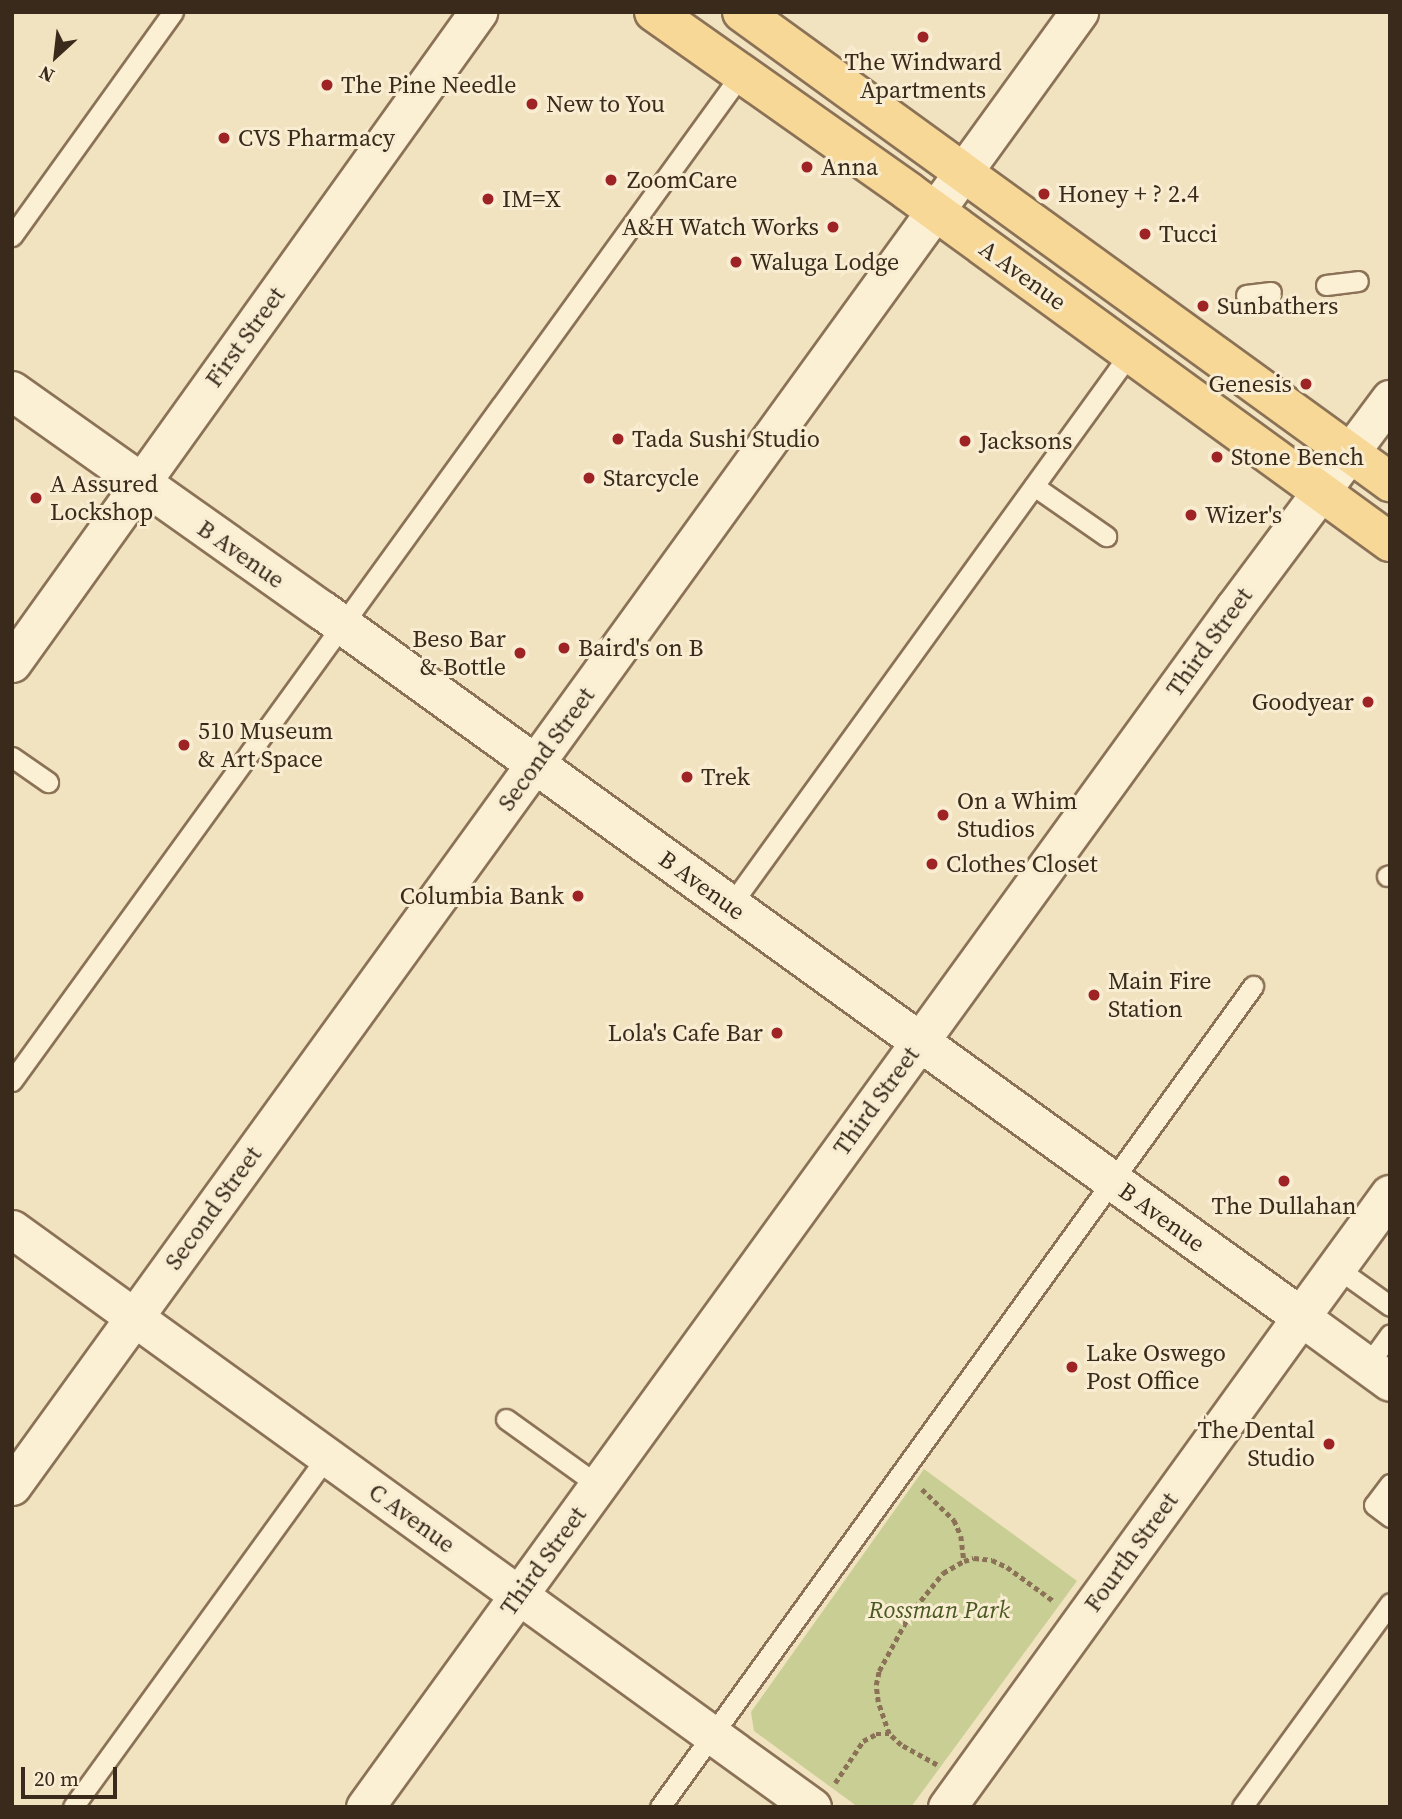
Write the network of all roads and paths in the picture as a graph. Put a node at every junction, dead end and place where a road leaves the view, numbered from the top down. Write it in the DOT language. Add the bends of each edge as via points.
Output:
graph roads {
  1 [pos="173,12"];
  2 [pos="478,12"];
  3 [pos="654,12"];
  4 [pos="742,12"];
  5 [pos="1079,12"];
  6 [pos="742,73"];
  7 [pos="965,174"];
  8 [pos="936,213"];
  9 [pos="12,236"];
  10 [pos="1358,281"];
  11 [pos="1326,285"];
  12 [pos="1271,292"];
  13 [pos="1246,295"];
  14 [pos="1130,353"];
  15 [pos="12,391"];
  16 [pos="1390,399"];
  17 [pos="1350,453"];
  18 [pos="1390,482"];
  19 [pos="141,484"];
  20 [pos="1034,486"];
  21 [pos="1321,491"];
  22 [pos="1106,536"];
  23 [pos="1390,542"];
  24 [pos="342,625"];
  25 [pos="12,663"];
  26 [pos="12,757"];
  27 [pos="535,764"];
  28 [pos="48,782"];
  29 [pos="730,906"];
  30 [pos="1253,986"];
  31 [pos="919,1042"];
  32 [pos="12,1081"];
  33 [pos="1113,1182"];
  34 [pos="1390,1195"];
  35 [pos="12,1229"];
  36 [pos="1338,1268"];
  37 [pos="1390,1306"];
  38 [pos="134,1317"];
  39 [pos="1301,1317"];
  40 [pos="1390,1334"];
  41 [pos="1378,1374"];
  42 [pos="506,1419"];
  43 [pos="327,1456"];
  44 [pos="903,1473"];
  45 [pos="1390,1484"];
  46 [pos="597,1485"];
  47 [pos="12,1486"];
  48 [pos="1390,1517"];
  49 [pos="964,1560"];
  50 [pos="518,1595"];
  51 [pos="1390,1603"];
  52 [pos="1080,1623"];
  53 [pos="889,1734"];
  54 [pos="712,1735"];
  55 [pos="957,1793"];
  56 [pos="823,1796"];
  57 [pos="73,1807"];
  58 [pos="365,1807"];
  59 [pos="660,1807"];
  60 [pos="1242,1807"];
  1 -- 9 [label="lane"];
  2 -- 19 [label="street, First Street"];
  3 -- 6 [label="main road, A Avenue"];
  4 -- 7 [label="main road, A Avenue"];
  5 -- 7 [label="street, Second Street"];
  6 -- 8 [label="main road, A Avenue"];
  6 -- 24 [label="lane"];
  7 -- 8 [label="street, Second Street"];
  7 -- 17 [label="main road, A Avenue"];
  8 -- 14 [label="main road, A Avenue"];
  8 -- 27 [label="street, Second Street"];
  10 -- 11 [label="lane"];
  12 -- 13 [label="lane"];
  14 -- 20 [label="lane"];
  14 -- 21 [label="main road, A Avenue"];
  15 -- 19 [label="street, B Avenue"];
  16 -- 17 [label="street, Third Street"];
  17 -- 18 [label="main road, A Avenue"];
  17 -- 21 [label="street, Third Street"];
  19 -- 24 [label="street, B Avenue"];
  19 -- 25 [label="street, First Street"];
  20 -- 22 [label="lane"];
  20 -- 29 [label="lane"];
  21 -- 23 [label="main road, A Avenue"];
  21 -- 31 [label="street, Third Street"];
  24 -- 27 [label="street, B Avenue"];
  24 -- 32 [label="lane"];
  26 -- 28 [label="lane"];
  27 -- 29 [label="street, B Avenue"];
  27 -- 38 [label="street, Second Street"];
  29 -- 31 [label="street, B Avenue"];
  30 -- 33 [label="lane"];
  31 -- 33 [label="street, B Avenue"];
  31 -- 46 [label="street, Third Street"];
  33 -- 39 [label="street, B Avenue"];
  33 -- 44 [label="lane"];
  34 -- 36 [label="street, Fourth Street"];
  35 -- 38 [label="street, C Avenue"];
  36 -- 37 [label="lane"];
  36 -- 39 [label="street, Fourth Street"];
  38 -- 43 [label="street, C Avenue"];
  38 -- 47 [label="street, Second Street"];
  39 -- 41 [label="street, B Avenue"];
  39 -- 52 [label="street, Fourth Street"];
  40 -- 41 [label="lane"];
  42 -- 46 [label="lane"];
  43 -- 50 [label="street, C Avenue"];
  43 -- 57 [label="lane"];
  44 -- 49 [label="path" via="954,1520"];
  44 -- 54 [label="lane"];
  45 -- 48 [label="lane" via="1374,1505"];
  46 -- 50 [label="street, Third Street"];
  49 -- 52 [label="path" via="992,1560 1007,1567"];
  49 -- 53 [label="path" via="928,1589 884,1658 876,1685"];
  50 -- 54 [label="street, C Avenue"];
  50 -- 58 [label="street, Third Street"];
  51 -- 60 [label="lane"];
  52 -- 55 [label="street, Fourth Street"];
  53 -- 55 [label="path"];
  53 -- 56 [label="path" via="863,1741"];
  54 -- 56 [label="street, C Avenue"];
  54 -- 59 [label="lane"];
}
